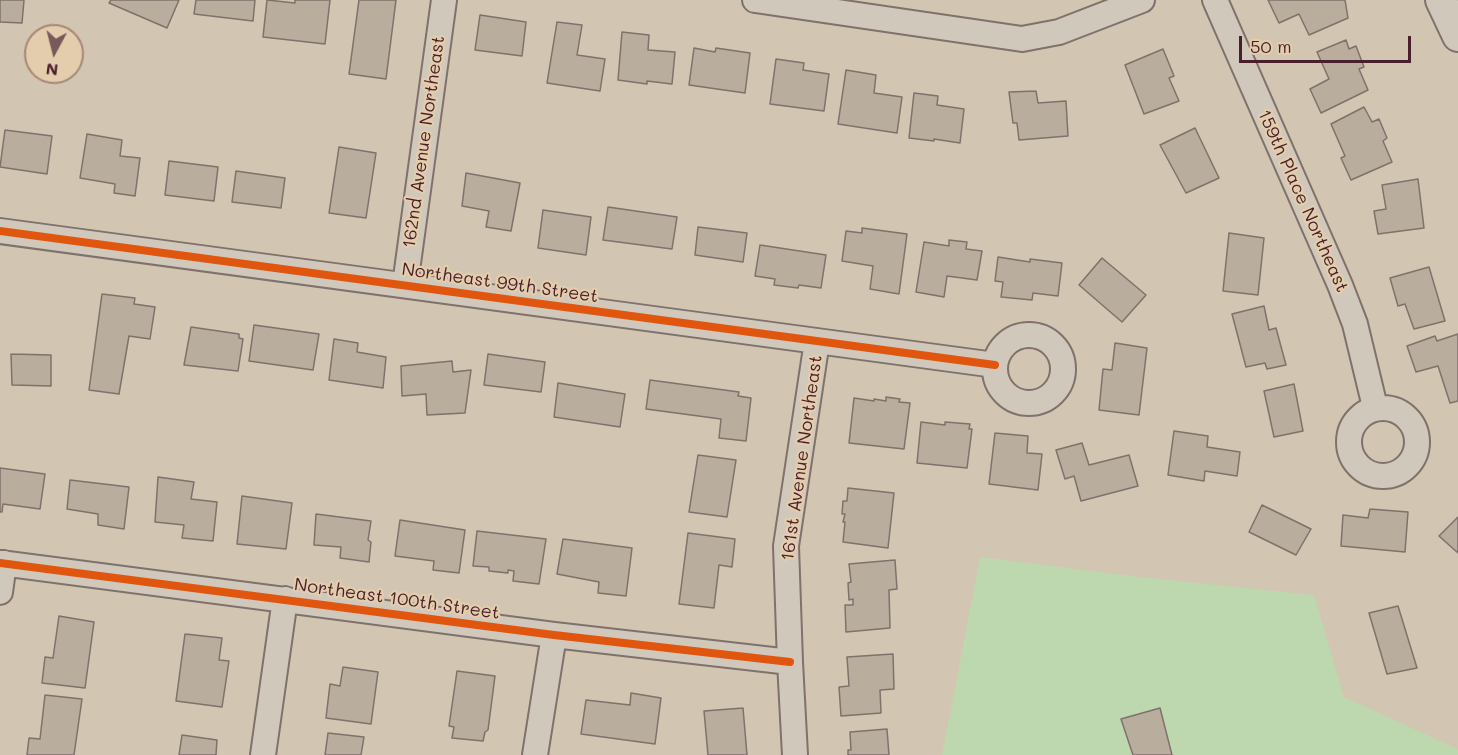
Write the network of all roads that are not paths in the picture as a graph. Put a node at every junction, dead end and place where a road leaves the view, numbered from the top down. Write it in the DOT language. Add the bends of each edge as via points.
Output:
graph roads {
  1 [pos="444,0"];
  2 [pos="755,0"];
  3 [pos="1142,0"];
  4 [pos="1215,0"];
  5 [pos="1441,0"];
  6 [pos="1458,36"];
  7 [pos="0,231"];
  8 [pos="405,285"];
  9 [pos="817,341"];
  10 [pos="995,365"];
  11 [pos="1375,407"];
  12 [pos="2,563"];
  13 [pos="0,592"];
  14 [pos="285,599"];
  15 [pos="554,635"];
  16 [pos="790,662"];
  17 [pos="263,755"];
  18 [pos="535,755"];
  19 [pos="795,755"];
  1 -- 8 [label="street, 162nd Avenue Northeast"];
  2 -- 3 [label="street" via="1022,39 1059,32"];
  4 -- 11 [label="street, 159th Place Northeast" via="1340,285 1355,324"];
  5 -- 6 [label="main road"];
  7 -- 8 [label="street, Northeast 99th Street"];
  8 -- 9 [label="street, Northeast 99th Street"];
  9 -- 10 [label="street, Northeast 99th Street"];
  9 -- 16 [label="street, 161st Avenue Northeast" via="786,546"];
  12 -- 13 [label="street"];
  12 -- 14 [label="street, Northeast 100th Street"];
  14 -- 15 [label="street, Northeast 100th Street"];
  14 -- 17 [label="street"];
  15 -- 16 [label="street, Northeast 100th Street"];
  15 -- 18 [label="street"];
  16 -- 19 [label="street, 161st Avenue Northeast"];
}
